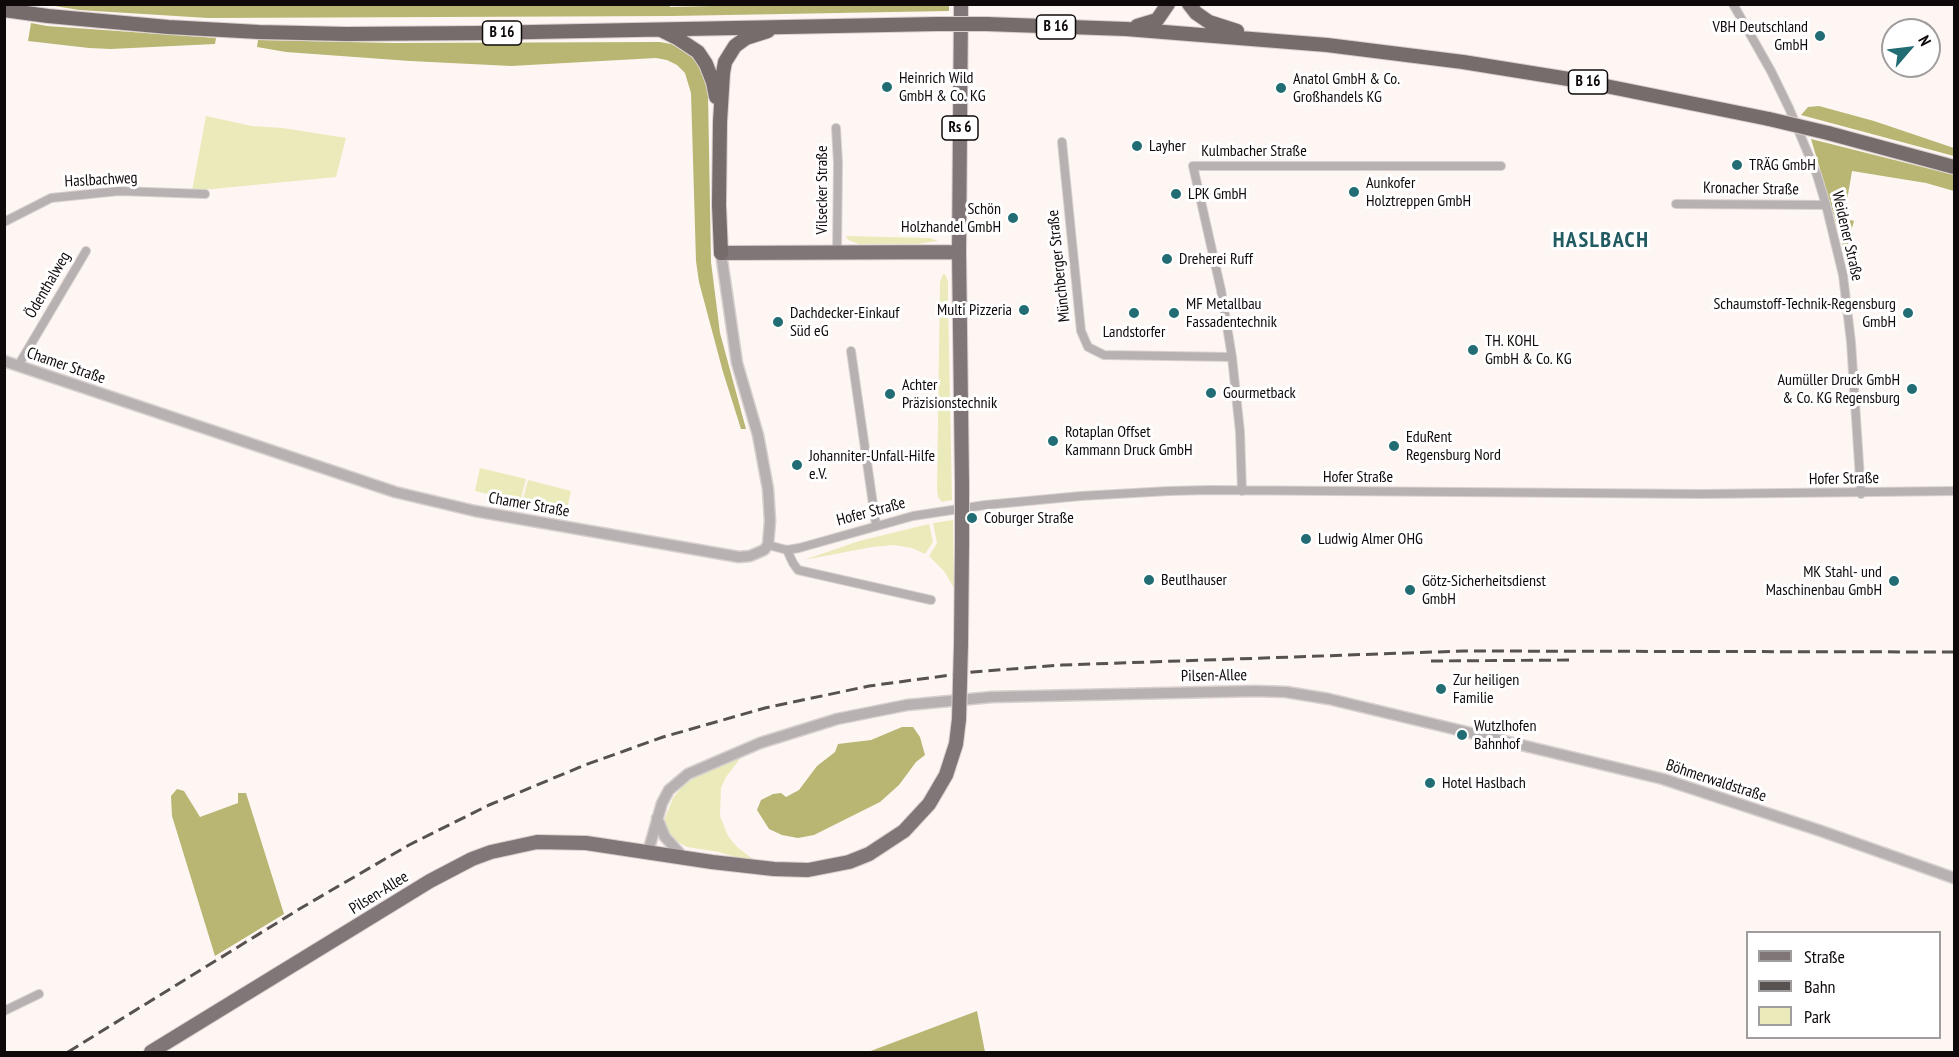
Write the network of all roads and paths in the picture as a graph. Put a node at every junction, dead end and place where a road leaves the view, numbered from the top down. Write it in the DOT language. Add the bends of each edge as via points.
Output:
graph roads {
  1 [pos="962,4"];
  2 [pos="1168,4"];
  3 [pos="1189,4"];
  4 [pos="1733,4"];
  5 [pos="4,10"];
  6 [pos="791,27"];
  7 [pos="657,29"];
  8 [pos="1126,29"];
  9 [pos="1274,40"];
  10 [pos="720,122"];
  11 [pos="836,128"];
  12 [pos="1062,142"];
  13 [pos="1501,166"];
  14 [pos="1954,167"];
  15 [pos="205,194"];
  16 [pos="1676,204"];
  17 [pos="1826,205"];
  18 [pos="4,222"];
  19 [pos="86,251"];
  20 [pos="837,252"];
  21 [pos="959,252"];
  22 [pos="721,254"];
  23 [pos="851,351"];
  24 [pos="1232,357"];
  25 [pos="4,362"];
  26 [pos="18,366"];
  27 [pos="1242,491"];
  28 [pos="1954,491"];
  29 [pos="1861,494"];
  30 [pos="876,525"];
  31 [pos="768,545"];
  32 [pos="787,550"];
  33 [pos="931,600"];
  34 [pos="1464,730"];
  35 [pos="657,818"];
  36 [pos="648,852"];
  37 [pos="683,857"];
  38 [pos="1954,878"];
  39 [pos="39,994"];
  40 [pos="4,1011"];
  41 [pos="151,1053"];
  1 -- 21 [label="main road, Rs 6"];
  2 -- 8 [label="highway, B 16" via="1157,20"];
  3 -- 9 [label="highway, B 16" via="1218,26"];
  4 -- 17 [label="street, Weidener Straße" via="1789,108"];
  5 -- 7 [label="highway, B 16" via="168,27 270,32"];
  6 -- 7 [label="highway, B 16"];
  6 -- 8 [label="highway, B 16, bridge" via="986,24"];
  6 -- 10 [label="highway, B 16" via="760,33 735,46 725,62"];
  7 -- 10 [label="highway, B 16" via="698,52 713,82"];
  8 -- 9 [label="highway, B 16"];
  9 -- 14 [label="highway, B 16, bridge" via="1511,69 1656,95 1828,133"];
  10 -- 22 [label="highway"];
  11 -- 20 [label="street, Vilsecker Straße"];
  12 -- 24 [label="street, Münchberger Straße" via="1081,331 1088,347 1104,355"];
  13 -- 24 [label="street, Kulmbacher Straße" via="1193,166 1220,280"];
  15 -- 18 [label="street, Haslbachweg" via="119,191 51,198"];
  16 -- 17 [label="street, Kronacher Straße"];
  17 -- 29 [label="street, Weidener Straße" via="1843,275 1850,332"];
  19 -- 26 [label="street, Ödenthalweg"];
  20 -- 21 [label="main road"];
  20 -- 22 [label="main road"];
  21 -- 37 [label="main road, Pilsen-Allee, bridge" via="961,644 959,719 946,775 929,804 904,831 849,862 808,870 774,869"];
  22 -- 31 [label="street" via="737,363 766,474 770,506"];
  23 -- 30 [label="street"];
  24 -- 27 [label="street, Kulmbacher Straße"];
  25 -- 26 [label="street, Chamer Straße"];
  26 -- 31 [label="street, Chamer Straße" via="433,502 739,556 757,554"];
  27 -- 29 [label="street, Hofer Straße"];
  27 -- 30 [label="street, Hofer Straße" via="1081,496 960,508"];
  28 -- 29 [label="street, Hofer Straße"];
  30 -- 32 [label="street, Hofer Straße"];
  31 -- 32 [label="street, Hofer Straße"];
  32 -- 33 [label="street" via="798,570"];
  34 -- 35 [label="street, Pilsen-Allee" via="1306,695 1256,692 1017,696 907,705 789,733 705,765 669,790"];
  34 -- 38 [label="street, Böhmerwaldstraße" via="1664,779"];
  35 -- 36 [label="street, Pilsen-Allee"];
  35 -- 37 [label="street" via="665,837"];
  36 -- 37 [label="main road, Pilsen-Allee"];
  36 -- 41 [label="main road, Pilsen-Allee" via="586,843 537,842 472,859"];
  39 -- 40 [label="street"];
}
